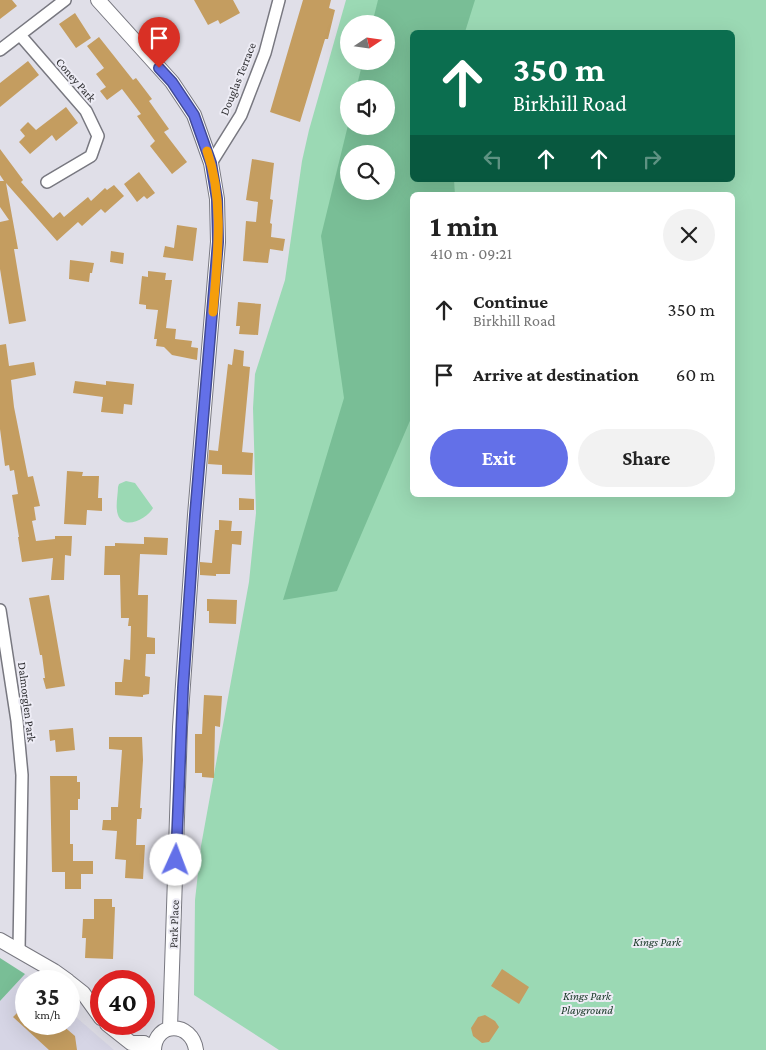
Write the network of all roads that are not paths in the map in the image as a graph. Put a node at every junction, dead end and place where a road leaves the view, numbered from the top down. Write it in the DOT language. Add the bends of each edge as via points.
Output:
graph roads {
  1 [pos="65,0"];
  2 [pos="98,0"];
  3 [pos="279,0"];
  4 [pos="20,35"];
  5 [pos="0,50"];
  6 [pos="211,163"];
  7 [pos="47,182"];
  8 [pos="0,610"];
  9 [pos="0,940"];
  10 [pos="18,949"];
  11 [pos="52,970"];
  12 [pos="80,991"];
  13 [pos="90,1003"];
  14 [pos="170,1028"];
  15 [pos="121,1035"];
  16 [pos="154,1050"];
  17 [pos="197,1050"];
  1 -- 4 [label="street"];
  2 -- 6 [label="street, Park Place" via="172,82 194,115"];
  3 -- 6 [label="street, Douglas Terrace" via="265,53 241,115"];
  4 -- 5 [label="street"];
  4 -- 7 [label="street, Coney Park" via="86,111 98,136 91,156"];
  6 -- 14 [label="street, Park Place" via="217,199 218,242 180,727"];
  8 -- 10 [label="street, Dalmorglen Park" via="18,722 22,775"];
  9 -- 10 [label="street"];
  10 -- 11 [label="street"];
  12 -- 13 [label="street"];
  14 -- 16 [label="street" via="157,1037"];
  14 -- 17 [label="street" via="187,1031"];
  15 -- 16 [label="street" via="131,1043 144,1043"];
}
